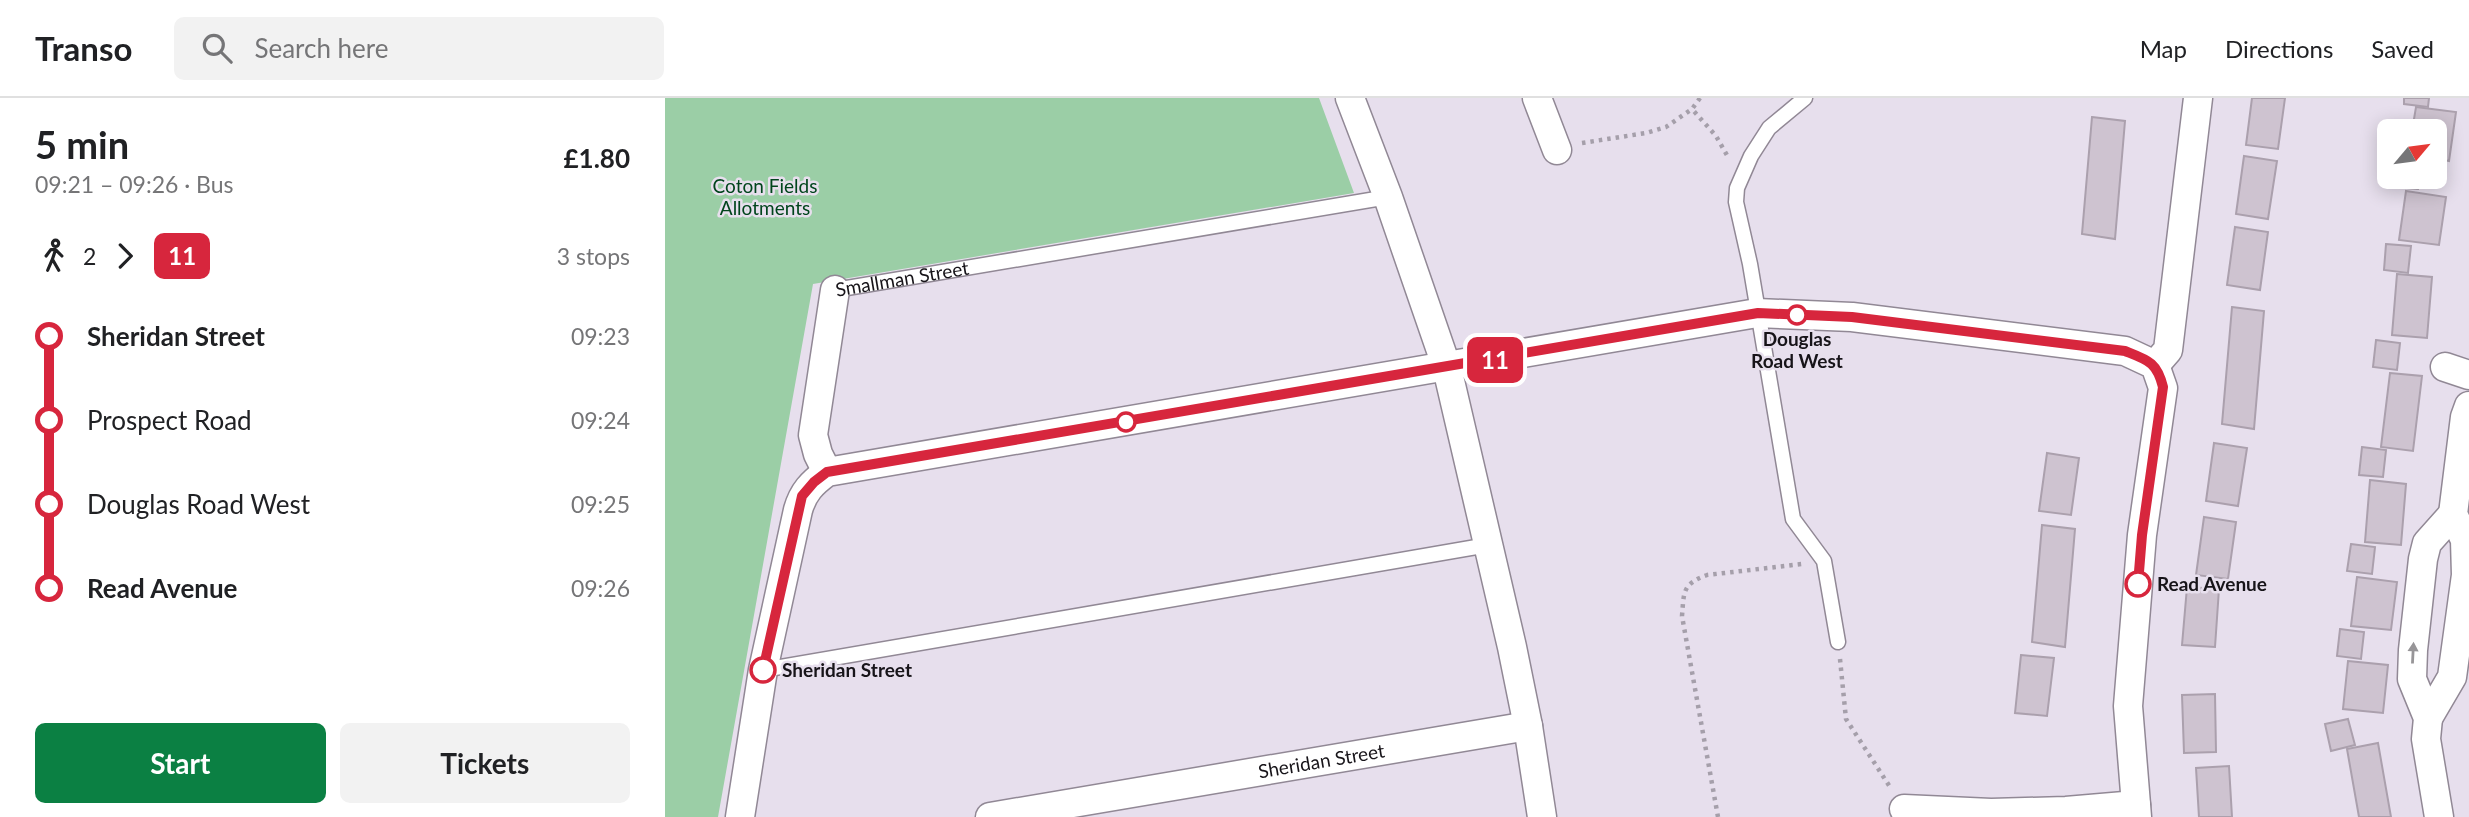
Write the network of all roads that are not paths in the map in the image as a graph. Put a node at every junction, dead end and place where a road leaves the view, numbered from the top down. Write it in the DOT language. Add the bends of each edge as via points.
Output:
graph roads {
  1 [pos="1350,98"];
  2 [pos="1537,98"];
  3 [pos="1805,98"];
  4 [pos="2198,98"];
  5 [pos="1557,150"];
  6 [pos="1388,197"];
  7 [pos="835,290"];
  8 [pos="1758,313"];
  9 [pos="2155,365"];
  10 [pos="1447,368"];
  11 [pos="2469,405"];
  12 [pos="827,472"];
  13 [pos="2453,514"];
  14 [pos="1487,545"];
  15 [pos="1838,642"];
  16 [pos="763,670"];
  17 [pos="2428,718"];
  18 [pos="1528,726"];
  19 [pos="1904,808"];
  20 [pos="2136,811"];
  21 [pos="740,817"];
  22 [pos="990,817"];
  23 [pos="1542,817"];
  24 [pos="2439,817"];
  1 -- 6 [label="street"];
  2 -- 5 [label="street"];
  3 -- 8 [label="lane" via="1769,128 1737,188"];
  4 -- 9 [label="street" via="2168,349"];
  6 -- 7 [label="lane, Smallman Street"];
  6 -- 10 [label="street"];
  7 -- 12 [label="street, Smallman Street" via="813,435"];
  8 -- 9 [label="street" via="1852,317 2125,351"];
  8 -- 10 [label="street"];
  8 -- 15 [label="lane" via="1793,519 1824,561"];
  9 -- 20 [label="street" via="2163,387 2142,535 2128,706"];
  10 -- 12 [label="street"];
  10 -- 14 [label="street"];
  11 -- 13 [label="street"];
  12 -- 16 [label="street" via="802,496"];
  13 -- 17 [label="street" via="2465,540 2464,588 2452,677"];
  17 -- 13 [label="street, one-way" via="2412,679 2423,559 2427,543"];
  14 -- 16 [label="lane"];
  14 -- 18 [label="street"];
  16 -- 21 [label="street"];
  17 -- 24 [label="street" via="2426,739"];
  18 -- 22 [label="street, Sheridan Street"];
  18 -- 23 [label="street"];
  19 -- 20 [label="street" via="1991,813"];
}
